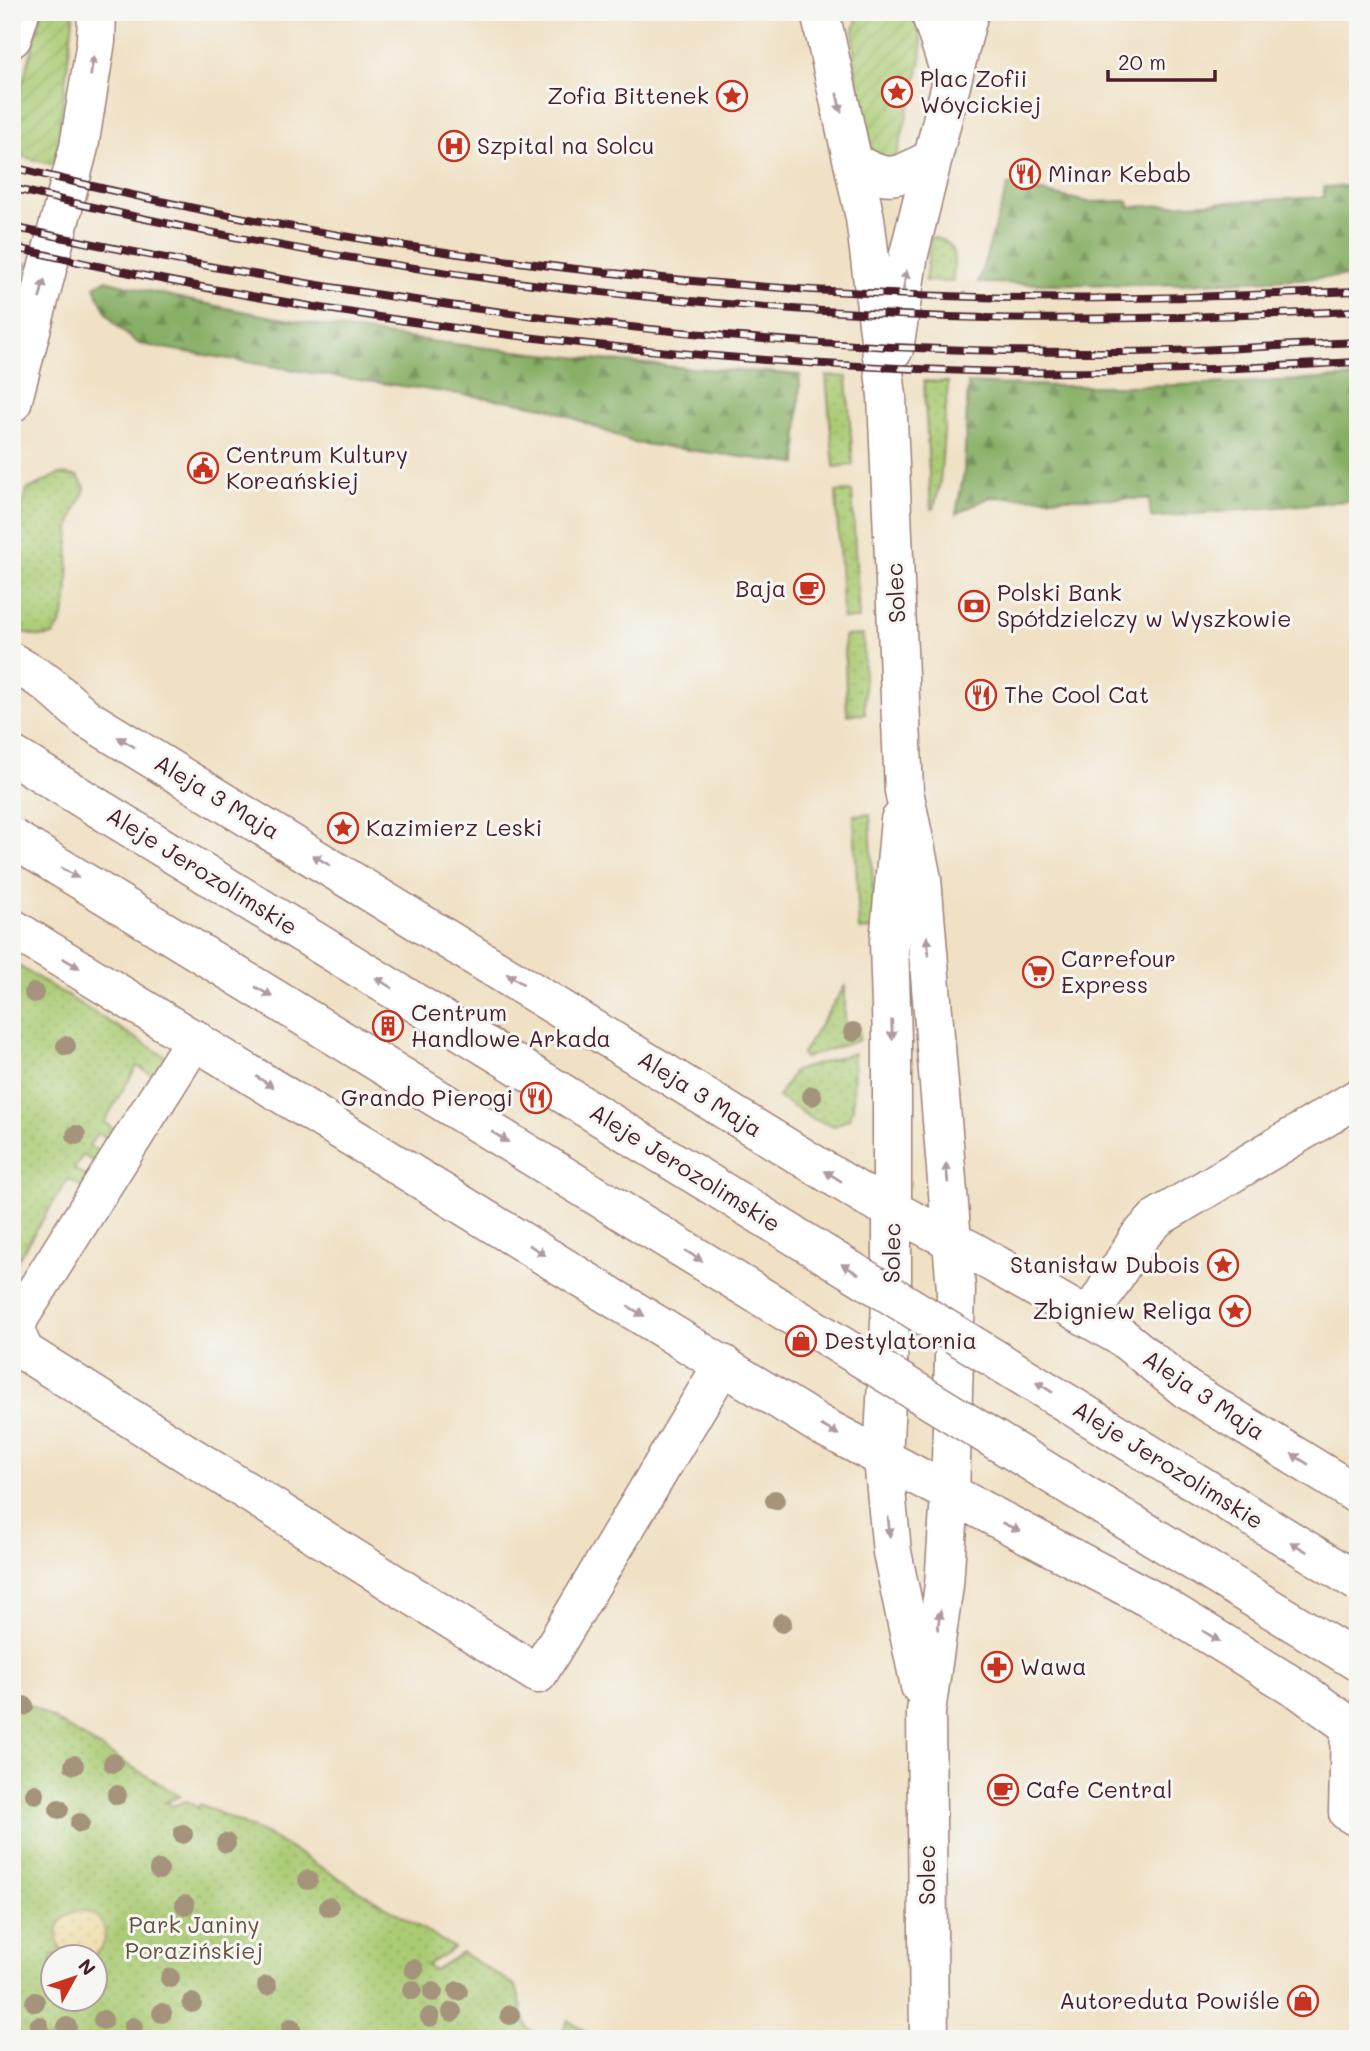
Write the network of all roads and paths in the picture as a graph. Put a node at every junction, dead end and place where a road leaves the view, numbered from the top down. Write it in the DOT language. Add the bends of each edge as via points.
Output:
graph roads {
  1 [pos="19,12"];
  2 [pos="97,12"];
  3 [pos="930,12"];
  4 [pos="969,12"];
  5 [pos="828,23"];
  6 [pos="12,38"];
  7 [pos="952,79"];
  8 [pos="931,159"];
  9 [pos="853,162"];
  10 [pos="887,396"];
  11 [pos="12,402"];
  12 [pos="12,662"];
  13 [pos="12,755"];
  14 [pos="904,791"];
  15 [pos="12,838"];
  16 [pos="12,928"];
  17 [pos="195,1039"];
  18 [pos="1358,1098"];
  19 [pos="892,1210"];
  20 [pos="953,1241"];
  21 [pos="1089,1318"];
  22 [pos="723,1364"];
  23 [pos="883,1459"];
  24 [pos="1358,1494"];
  25 [pos="950,1495"];
  26 [pos="1358,1582"];
  27 [pos="1358,1662"];
  28 [pos="926,1712"];
  29 [pos="1354,1729"];
  30 [pos="1358,1818"];
  31 [pos="929,2039"];
  1 -- 6 [label="street"];
  11 -- 2 [label="street, one-way" via="81,138"];
  3 -- 7 [label="street"];
  4 -- 7 [label="street"];
  5 -- 9 [label="street, one-way"];
  7 -- 8 [label="street"];
  8 -- 9 [label="street" via="894,176 874,175"];
  10 -- 8 [label="street, Solec, one-way" via="909,254"];
  9 -- 10 [label="street, Solec" via="865,218"];
  10 -- 14 [label="street, Solec"];
  19 -- 12 [label="street, Aleja 3 Maja, one-way" via="86,718 47,683"];
  26 -- 13 [label="street, Aleje Jerozolimskie, one-way, bridge"];
  14 -- 19 [label="street, Solec, one-way" via="889,942"];
  20 -- 14 [label="street, Solec, one-way" via="922,879"];
  15 -- 27 [label="street, one-way, bridge"];
  16 -- 17 [label="street, one-way"];
  17 -- 22 [label="street, one-way"];
  17 -- 22 [label="street" via="19,1318 20,1343 25,1352 538,1674"];
  18 -- 21 [label="street" via="1157,1218 1139,1237"];
  19 -- 20 [label="street, Aleja 3 Maja"];
  19 -- 23 [label="street, Solec"];
  20 -- 21 [label="street, Aleja 3 Maja"];
  20 -- 25 [label="street, Solec" via="956,1289"];
  24 -- 21 [label="street, Aleja 3 Maja, one-way" via="1186,1389 1123,1338"];
  22 -- 23 [label="street, one-way"];
  23 -- 25 [label="street"];
  23 -- 28 [label="street, Solec, one-way" via="892,1552"];
  28 -- 25 [label="street, Solec, one-way" via="944,1585"];
  25 -- 29 [label="street, one-way" via="1156,1602"];
  28 -- 31 [label="street, Solec"];
  29 -- 30 [label="street" via="1348,1812"];
}
